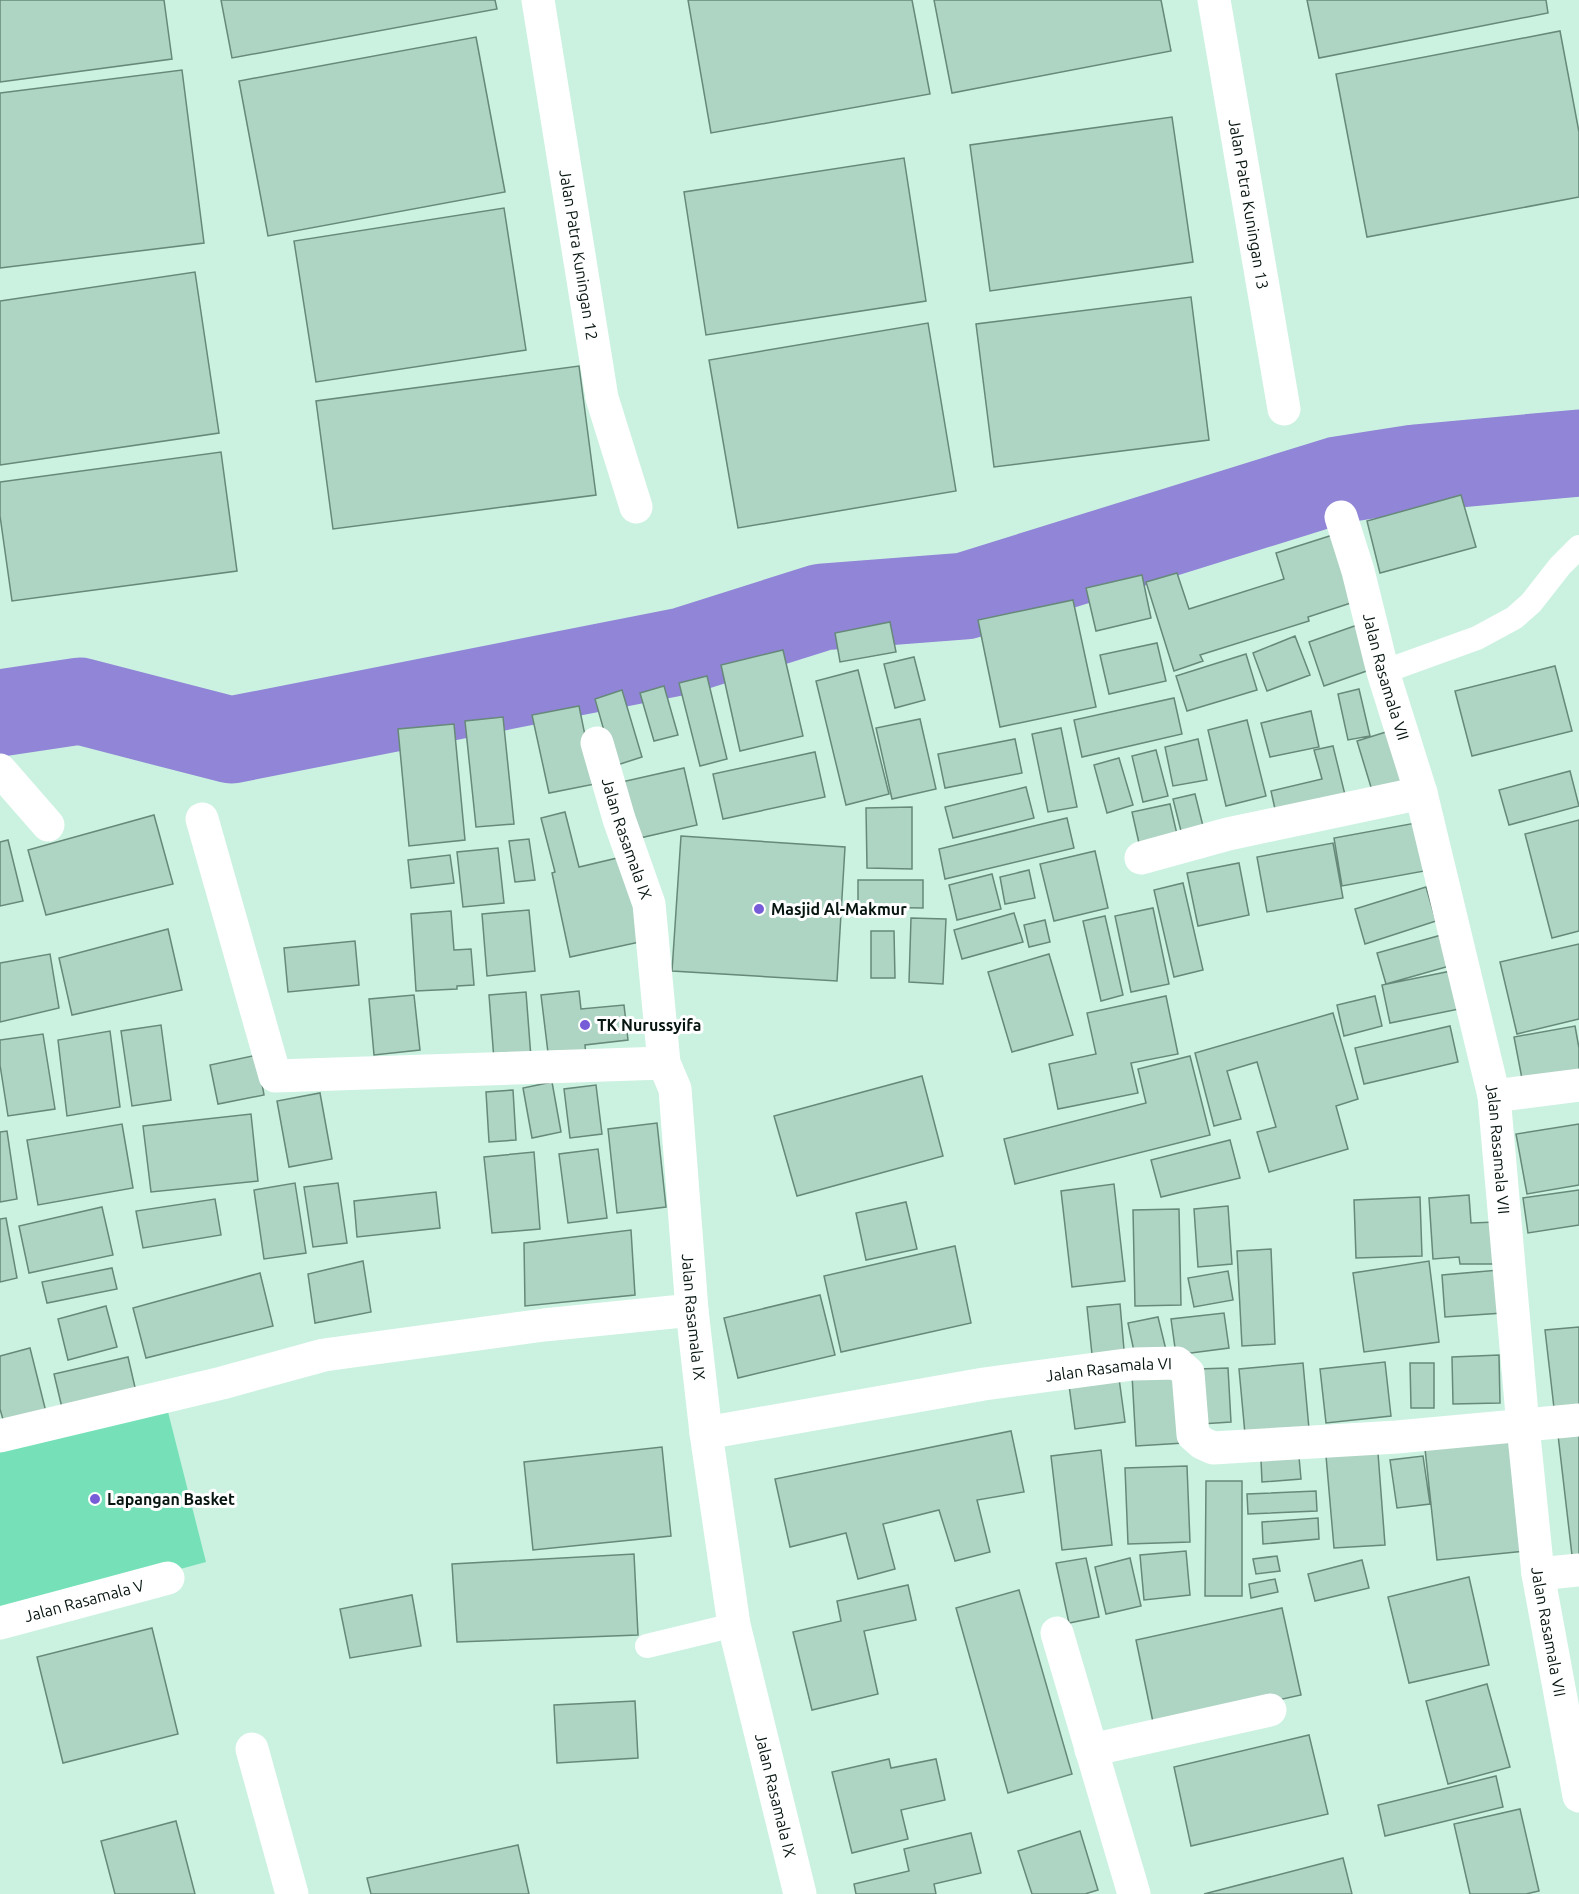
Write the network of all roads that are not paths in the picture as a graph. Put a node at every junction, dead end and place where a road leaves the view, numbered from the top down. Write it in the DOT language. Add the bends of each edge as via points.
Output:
graph roads {
  1 [pos="538,0"];
  2 [pos="1214,0"];
  3 [pos="1284,409"];
  4 [pos="636,507"];
  5 [pos="1341,517"];
  6 [pos="1579,547"];
  7 [pos="1383,672"];
  8 [pos="597,743"];
  9 [pos="0,770"];
  10 [pos="1420,793"];
  11 [pos="202,819"];
  12 [pos="48,825"];
  13 [pos="1141,858"];
  14 [pos="664,1063"];
  15 [pos="1579,1085"];
  16 [pos="1494,1096"];
  17 [pos="692,1310"];
  18 [pos="1579,1420"];
  19 [pos="1523,1426"];
  20 [pos="706,1433"];
  21 [pos="0,1436"];
  22 [pos="1579,1570"];
  23 [pos="1538,1574"];
  24 [pos="168,1578"];
  25 [pos="0,1623"];
  26 [pos="734,1625"];
  27 [pos="1057,1633"];
  28 [pos="647,1647"];
  29 [pos="1269,1710"];
  30 [pos="252,1749"];
  31 [pos="1091,1750"];
  32 [pos="1579,1796"];
  33 [pos="292,1894"];
  34 [pos="800,1894"];
  35 [pos="1134,1894"];
  1 -- 4 [label="street, Jalan Patra Kuningan 12" via="602,398"];
  2 -- 3 [label="street, Jalan Patra Kuningan 13"];
  5 -- 7 [label="street, Jalan Rasamala VII"];
  6 -- 7 [label="lane" via="1514,618 1477,638"];
  7 -- 10 [label="street, Jalan Rasamala VII"];
  8 -- 14 [label="street, Jalan Rasamala IX" via="649,904"];
  9 -- 12 [label="street"];
  10 -- 13 [label="street" via="1228,834"];
  10 -- 16 [label="street, Jalan Rasamala VII"];
  11 -- 14 [label="street" via="275,1076"];
  14 -- 17 [label="street, Jalan Rasamala IX" via="675,1089"];
  15 -- 16 [label="street"];
  16 -- 19 [label="street, Jalan Rasamala VII"];
  17 -- 20 [label="street, Jalan Rasamala IX"];
  17 -- 21 [label="street" via="543,1325 324,1355"];
  18 -- 19 [label="street"];
  19 -- 20 [label="street, Jalan Rasamala VI" via="1213,1448 1193,1435 1188,1373 1177,1363 1166,1363 984,1384"];
  19 -- 23 [label="street, Jalan Rasamala VII"];
  20 -- 26 [label="street, Jalan Rasamala IX"];
  22 -- 23 [label="street"];
  23 -- 32 [label="street, Jalan Rasamala VII"];
  24 -- 25 [label="street, Jalan Rasamala V"];
  26 -- 28 [label="lane"];
  26 -- 34 [label="street, Jalan Rasamala IX"];
  27 -- 31 [label="street"];
  29 -- 31 [label="street"];
  30 -- 33 [label="street"];
  31 -- 35 [label="street"];
}
